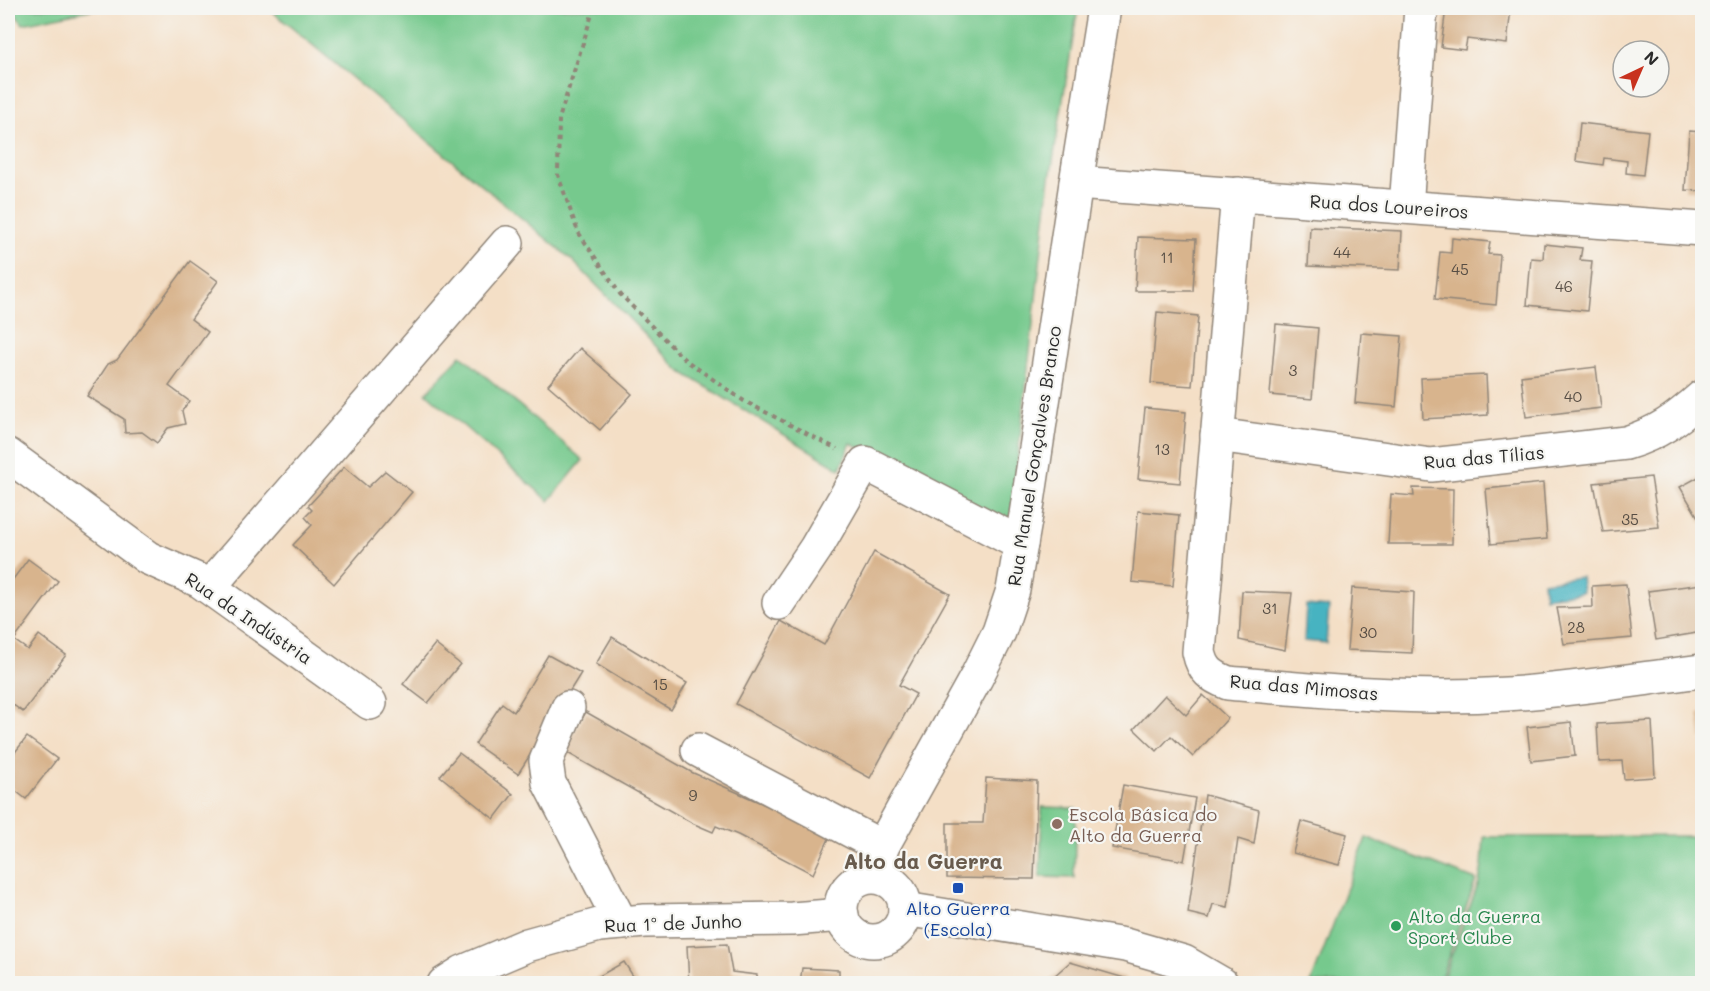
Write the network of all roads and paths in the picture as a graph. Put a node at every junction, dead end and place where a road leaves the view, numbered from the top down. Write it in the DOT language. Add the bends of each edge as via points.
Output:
graph roads {
  1 [pos="594,8"];
  2 [pos="1104,8"];
  3 [pos="1421,8"];
  4 [pos="1076,183"];
  5 [pos="1238,194"];
  6 [pos="1406,207"];
  7 [pos="1702,229"];
  8 [pos="507,243"];
  9 [pos="1702,397"];
  10 [pos="1217,435"];
  11 [pos="8,455"];
  12 [pos="865,463"];
  13 [pos="1021,544"];
  14 [pos="209,587"];
  15 [pos="779,603"];
  16 [pos="1702,671"];
  17 [pos="370,703"];
  18 [pos="568,708"];
  19 [pos="698,750"];
  20 [pos="879,861"];
  21 [pos="905,909"];
  22 [pos="842,915"];
  23 [pos="621,923"];
  24 [pos="1184,962"];
  25 [pos="464,980"];
  26 [pos="1160,984"];
  27 [pos="1222,984"];
  1 -- 12 [label="path" via="559,119 558,175 578,232 620,294 684,359 744,401"];
  2 -- 4 [label="street, Rua Manuel Gonçalves Branco"];
  3 -- 6 [label="street"];
  4 -- 5 [label="street, Rua dos Loureiros"];
  4 -- 13 [label="street, Rua Manuel Gonçalves Branco"];
  5 -- 6 [label="street, Rua dos Loureiros"];
  5 -- 10 [label="street, Rua das Mimosas"];
  6 -- 7 [label="street, Rua dos Loureiros"];
  8 -- 14 [label="street"];
  9 -- 10 [label="street, Rua das Tílias" via="1684,414 1650,435 1626,442 1431,465"];
  10 -- 16 [label="street, Rua das Mimosas" via="1199,652 1202,666 1215,677 1228,683 1429,696 1507,694"];
  11 -- 14 [label="street, Rua da Indústria" via="148,558"];
  12 -- 13 [label="street"];
  12 -- 15 [label="street"];
  13 -- 20 [label="street, Rua Manuel Gonçalves Branco" via="1013,590 999,632"];
  14 -- 17 [label="street, Rua da Indústria"];
  18 -- 23 [label="street" via="546,761 549,783"];
  19 -- 20 [label="street"];
  20 -- 21 [label="street" via="887,880 903,897"];
  20 -- 22 [label="street" via="849,887 842,900"];
  21 -- 22 [label="street" via="895,933 883,939 857,936 847,928"];
  21 -- 24 [label="street" via="1125,945"];
  22 -- 23 [label="street, Rua 1º de Junho"];
  23 -- 25 [label="street, Rua 1º de Junho" via="599,925 527,945"];
  24 -- 26 [label="street"];
  24 -- 27 [label="street"];
}
